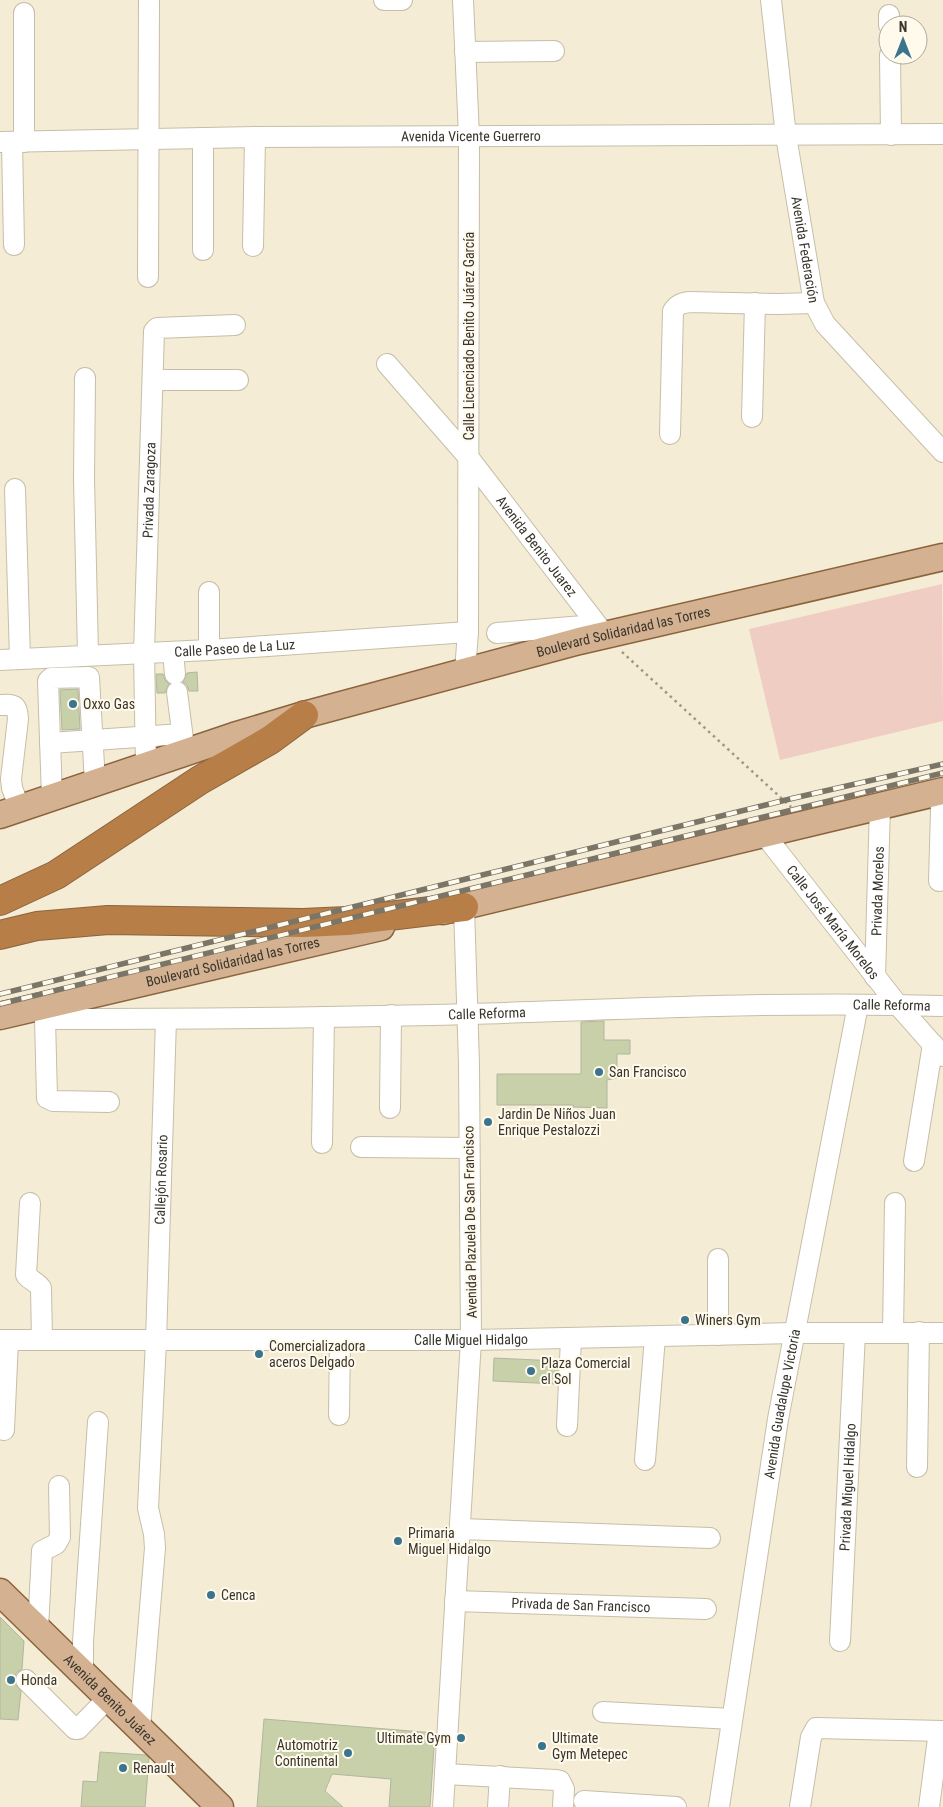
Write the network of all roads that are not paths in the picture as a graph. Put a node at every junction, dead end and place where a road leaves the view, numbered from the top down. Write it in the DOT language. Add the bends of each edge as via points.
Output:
graph roads {
  1 [pos="149,0"];
  2 [pos="384,0"];
  3 [pos="402,0"];
  4 [pos="463,0"];
  5 [pos="771,0"];
  6 [pos="24,13"];
  7 [pos="554,51"];
  8 [pos="465,52"];
  9 [pos="890,65"];
  10 [pos="943,134"];
  11 [pos="891,135"];
  12 [pos="469,136"];
  13 [pos="786,136"];
  14 [pos="255,137"];
  15 [pos="203,138"];
  16 [pos="149,140"];
  17 [pos="12,142"];
  18 [pos="14,245"];
  19 [pos="253,246"];
  20 [pos="202,250"];
  21 [pos="148,277"];
  22 [pos="755,303"];
  23 [pos="814,303"];
  24 [pos="235,325"];
  25 [pos="387,364"];
  26 [pos="85,378"];
  27 [pos="153,380"];
  28 [pos="238,380"];
  29 [pos="752,417"];
  30 [pos="670,434"];
  31 [pos="943,452"];
  32 [pos="469,458"];
  33 [pos="15,489"];
  34 [pos="943,557"];
  35 [pos="209,592"];
  36 [pos="600,630"];
  37 [pos="468,632"];
  38 [pos="497,633"];
  39 [pos="209,650"];
  40 [pos="144,652"];
  41 [pos="173,652"];
  42 [pos="88,655"];
  43 [pos="20,658"];
  44 [pos="0,660"];
  45 [pos="465,671"];
  46 [pos="0,705"];
  47 [pos="304,715"];
  48 [pos="146,736"];
  49 [pos="92,740"];
  50 [pos="50,743"];
  51 [pos="184,744"];
  52 [pos="146,766"];
  53 [pos="95,783"];
  54 [pos="941,791"];
  55 [pos="52,798"];
  56 [pos="880,806"];
  57 [pos="10,812"];
  58 [pos="764,834"];
  59 [pos="939,881"];
  60 [pos="0,901"];
  61 [pos="464,906"];
  62 [pos="0,935"];
  63 [pos="875,977"];
  64 [pos="896,1004"];
  65 [pos="858,1005"];
  66 [pos="943,1006"];
  67 [pos="46,1012"];
  68 [pos="468,1014"];
  69 [pos="391,1015"];
  70 [pos="0,1016"];
  71 [pos="166,1019"];
  72 [pos="324,1025"];
  73 [pos="938,1050"];
  74 [pos="109,1102"];
  75 [pos="390,1108"];
  76 [pos="322,1143"];
  77 [pos="361,1147"];
  78 [pos="469,1148"];
  79 [pos="914,1161"];
  80 [pos="30,1204"];
  81 [pos="895,1204"];
  82 [pos="718,1260"];
  83 [pos="919,1332"];
  84 [pos="794,1333"];
  85 [pos="855,1333"];
  86 [pos="893,1333"];
  87 [pos="943,1333"];
  88 [pos="718,1335"];
  89 [pos="655,1337"];
  90 [pos="572,1339"];
  91 [pos="4,1340"];
  92 [pos="42,1340"];
  93 [pos="340,1340"];
  94 [pos="471,1340"];
  95 [pos="156,1341"];
  96 [pos="339,1414"];
  97 [pos="98,1422"];
  98 [pos="567,1426"];
  99 [pos="4,1430"];
  100 [pos="645,1460"];
  101 [pos="917,1466"];
  102 [pos="59,1486"];
  103 [pos="460,1529"];
  104 [pos="710,1538"];
  105 [pos="0,1592"];
  106 [pos="456,1601"];
  107 [pos="706,1609"];
  108 [pos="38,1629"];
  109 [pos="840,1641"];
  110 [pos="83,1673"];
  111 [pos="26,1680"];
  112 [pos="108,1698"];
  113 [pos="603,1712"];
  114 [pos="732,1719"];
  115 [pos="140,1728"];
  116 [pos="941,1731"];
  117 [pos="445,1774"];
  118 [pos="500,1776"];
  119 [pos="584,1801"];
  120 [pos="216,1805"];
  121 [pos="443,1807"];
  122 [pos="498,1807"];
  123 [pos="563,1807"];
  124 [pos="676,1807"];
  125 [pos="719,1807"];
  126 [pos="800,1807"];
  127 [pos="929,1807"];
  1 -- 16 [label="street"];
  2 -- 3 [label="street"];
  4 -- 8 [label="street, Calle Licenciado Benito Juárez García"];
  5 -- 13 [label="street, Avenida Federación"];
  6 -- 17 [label="street"];
  7 -- 8 [label="street"];
  8 -- 12 [label="street, Calle Licenciado Benito Juárez García"];
  9 -- 11 [label="street"];
  10 -- 11 [label="street, Avenida Vicente Guerrero"];
  11 -- 13 [label="street, Avenida Vicente Guerrero"];
  12 -- 13 [label="street, Avenida Vicente Guerrero"];
  12 -- 14 [label="street, Avenida Vicente Guerrero"];
  12 -- 32 [label="street, Calle Licenciado Benito Juárez García"];
  13 -- 23 [label="street, Avenida Federación"];
  14 -- 15 [label="street, Avenida Vicente Guerrero"];
  14 -- 19 [label="street"];
  15 -- 16 [label="street, Avenida Vicente Guerrero"];
  15 -- 20 [label="street"];
  16 -- 17 [label="street, Avenida Vicente Guerrero"];
  16 -- 21 [label="street"];
  17 -- 18 [label="street"];
  22 -- 23 [label="street"];
  22 -- 29 [label="street"];
  22 -- 30 [label="street" via="690,302 676,306 673,311"];
  23 -- 31 [label="street, Avenida Federación" via="825,324"];
  24 -- 27 [label="street, Privada Zaragoza" via="155,329"];
  25 -- 32 [label="street"];
  26 -- 42 [label="street"];
  27 -- 28 [label="street"];
  27 -- 40 [label="street, Privada Zaragoza"];
  32 -- 36 [label="street, Avenida Benito Juarez"];
  32 -- 37 [label="street, Calle Licenciado Benito Juárez García"];
  33 -- 43 [label="street"];
  34 -- 36 [label="main road, Boulevard Solidaridad las Torres"];
  35 -- 39 [label="street"];
  36 -- 38 [label="street"];
  36 -- 45 [label="main road, Boulevard Solidaridad las Torres"];
  37 -- 39 [label="street, Calle Paseo de La Luz"];
  37 -- 45 [label="street, Calle Licenciado Benito Juárez García"];
  39 -- 41 [label="street, Calle Paseo de La Luz"];
  40 -- 41 [label="street, Calle Paseo de La Luz"];
  40 -- 42 [label="street, Calle Paseo de La Luz"];
  40 -- 48 [label="street, Privada Zaragoza"];
  41 -- 51 [label="street"];
  42 -- 43 [label="street, Calle Paseo de La Luz"];
  43 -- 44 [label="street, Calle Paseo de La Luz"];
  45 -- 47 [label="main road, Boulevard Solidaridad las Torres"];
  46 -- 57 [label="street" via="10,704 18,710"];
  47 -- 51 [label="main road, Boulevard Solidaridad las Torres"];
  47 -- 60 [label="highway, Boulevard Solidaridad las Torres" via="56,876"];
  48 -- 49 [label="street"];
  48 -- 51 [label="street"];
  48 -- 52 [label="street, Privada Zaragoza"];
  49 -- 50 [label="street"];
  49 -- 50 [label="street" via="90,677 51,678 48,681"];
  49 -- 53 [label="street"];
  50 -- 55 [label="street"];
  51 -- 52 [label="main road, Boulevard Solidaridad las Torres"];
  52 -- 53 [label="main road, Boulevard Solidaridad las Torres"];
  53 -- 55 [label="main road, Boulevard Solidaridad las Torres"];
  54 -- 56 [label="main road, Boulevard Solidaridad las Torres"];
  54 -- 59 [label="street"];
  55 -- 57 [label="main road, Boulevard Solidaridad las Torres"];
  56 -- 58 [label="main road, Boulevard Solidaridad las Torres"];
  56 -- 63 [label="street, Privada Morelos"];
  58 -- 61 [label="main road, Boulevard Solidaridad las Torres"];
  58 -- 63 [label="street, Calle José María Morelos"];
  61 -- 62 [label="highway, Boulevard Solidaridad las Torres" via="347,921 303,923 108,920 37,926"];
  61 -- 67 [label="main road, Boulevard Solidaridad las Torres"];
  61 -- 68 [label="street, Avenida Plazuela De San Francisco"];
  63 -- 64 [label="street, Calle José María Morelos"];
  64 -- 65 [label="street, Calle Reforma"];
  64 -- 66 [label="street, Calle Reforma"];
  64 -- 73 [label="street, Calle José María Morelos"];
  65 -- 68 [label="street, Calle Reforma" via="700,1006"];
  65 -- 84 [label="street, Avenida Guadalupe Victoria"];
  67 -- 70 [label="main road, Boulevard Solidaridad las Torres"];
  67 -- 71 [label="street, Calle Reforma"];
  67 -- 74 [label="street" via="47,1098 53,1101"];
  68 -- 69 [label="street, Calle Reforma"];
  68 -- 78 [label="street, Avenida Plazuela De San Francisco"];
  69 -- 72 [label="street, Calle Reforma"];
  69 -- 75 [label="street"];
  71 -- 72 [label="street, Calle Reforma"];
  71 -- 95 [label="street, Callejón Rosario"];
  72 -- 76 [label="street"];
  73 -- 79 [label="street"];
  77 -- 78 [label="street"];
  78 -- 94 [label="street, Avenida Plazuela De San Francisco"];
  80 -- 92 [label="street" via="26,1276 42,1288"];
  81 -- 86 [label="street"];
  82 -- 88 [label="street"];
  83 -- 86 [label="street, Calle Miguel Hidalgo"];
  83 -- 87 [label="street, Calle Miguel Hidalgo"];
  83 -- 101 [label="street"];
  84 -- 85 [label="street, Calle Miguel Hidalgo"];
  84 -- 88 [label="street, Calle Miguel Hidalgo"];
  84 -- 114 [label="street, Avenida Guadalupe Victoria"];
  85 -- 86 [label="street, Calle Miguel Hidalgo"];
  85 -- 109 [label="street, Privada Miguel Hidalgo"];
  88 -- 89 [label="street, Calle Miguel Hidalgo"];
  89 -- 90 [label="street, Calle Miguel Hidalgo"];
  89 -- 100 [label="street"];
  90 -- 94 [label="street, Calle Miguel Hidalgo"];
  90 -- 98 [label="street"];
  91 -- 92 [label="street, Calle Miguel Hidalgo"];
  91 -- 99 [label="street"];
  92 -- 95 [label="street, Calle Miguel Hidalgo"];
  93 -- 94 [label="street, Calle Miguel Hidalgo"];
  93 -- 95 [label="street, Calle Miguel Hidalgo"];
  93 -- 96 [label="street"];
  94 -- 103 [label="street, Avenida Plazuela De San Francisco"];
  95 -- 115 [label="street, Callejón Rosario" via="148,1508 155,1548"];
  97 -- 110 [label="street"];
  102 -- 108 [label="street" via="60,1537 56,1544 42,1552"];
  103 -- 104 [label="street"];
  103 -- 106 [label="street, Avenida Plazuela De San Francisco"];
  105 -- 108 [label="main road, Avenida Benito Juárez"];
  106 -- 107 [label="street, Privada de San Francisco"];
  106 -- 117 [label="street, Avenida Plazuela De San Francisco"];
  108 -- 110 [label="main road, Avenida Benito Juárez"];
  110 -- 112 [label="main road, Avenida Benito Juárez"];
  111 -- 112 [label="street" via="75,1729"];
  112 -- 115 [label="main road, Avenida Benito Juárez"];
  113 -- 114 [label="street"];
  114 -- 125 [label="street, Avenida Guadalupe Victoria"];
  115 -- 120 [label="main road, Avenida Benito Juárez"];
  116 -- 126 [label="street" via="814,1730"];
  116 -- 127 [label="street"];
  117 -- 118 [label="street"];
  117 -- 121 [label="street, Avenida Plazuela De San Francisco"];
  118 -- 122 [label="street"];
  118 -- 123 [label="street" via="560,1781 564,1789"];
  119 -- 124 [label="street"];
}
